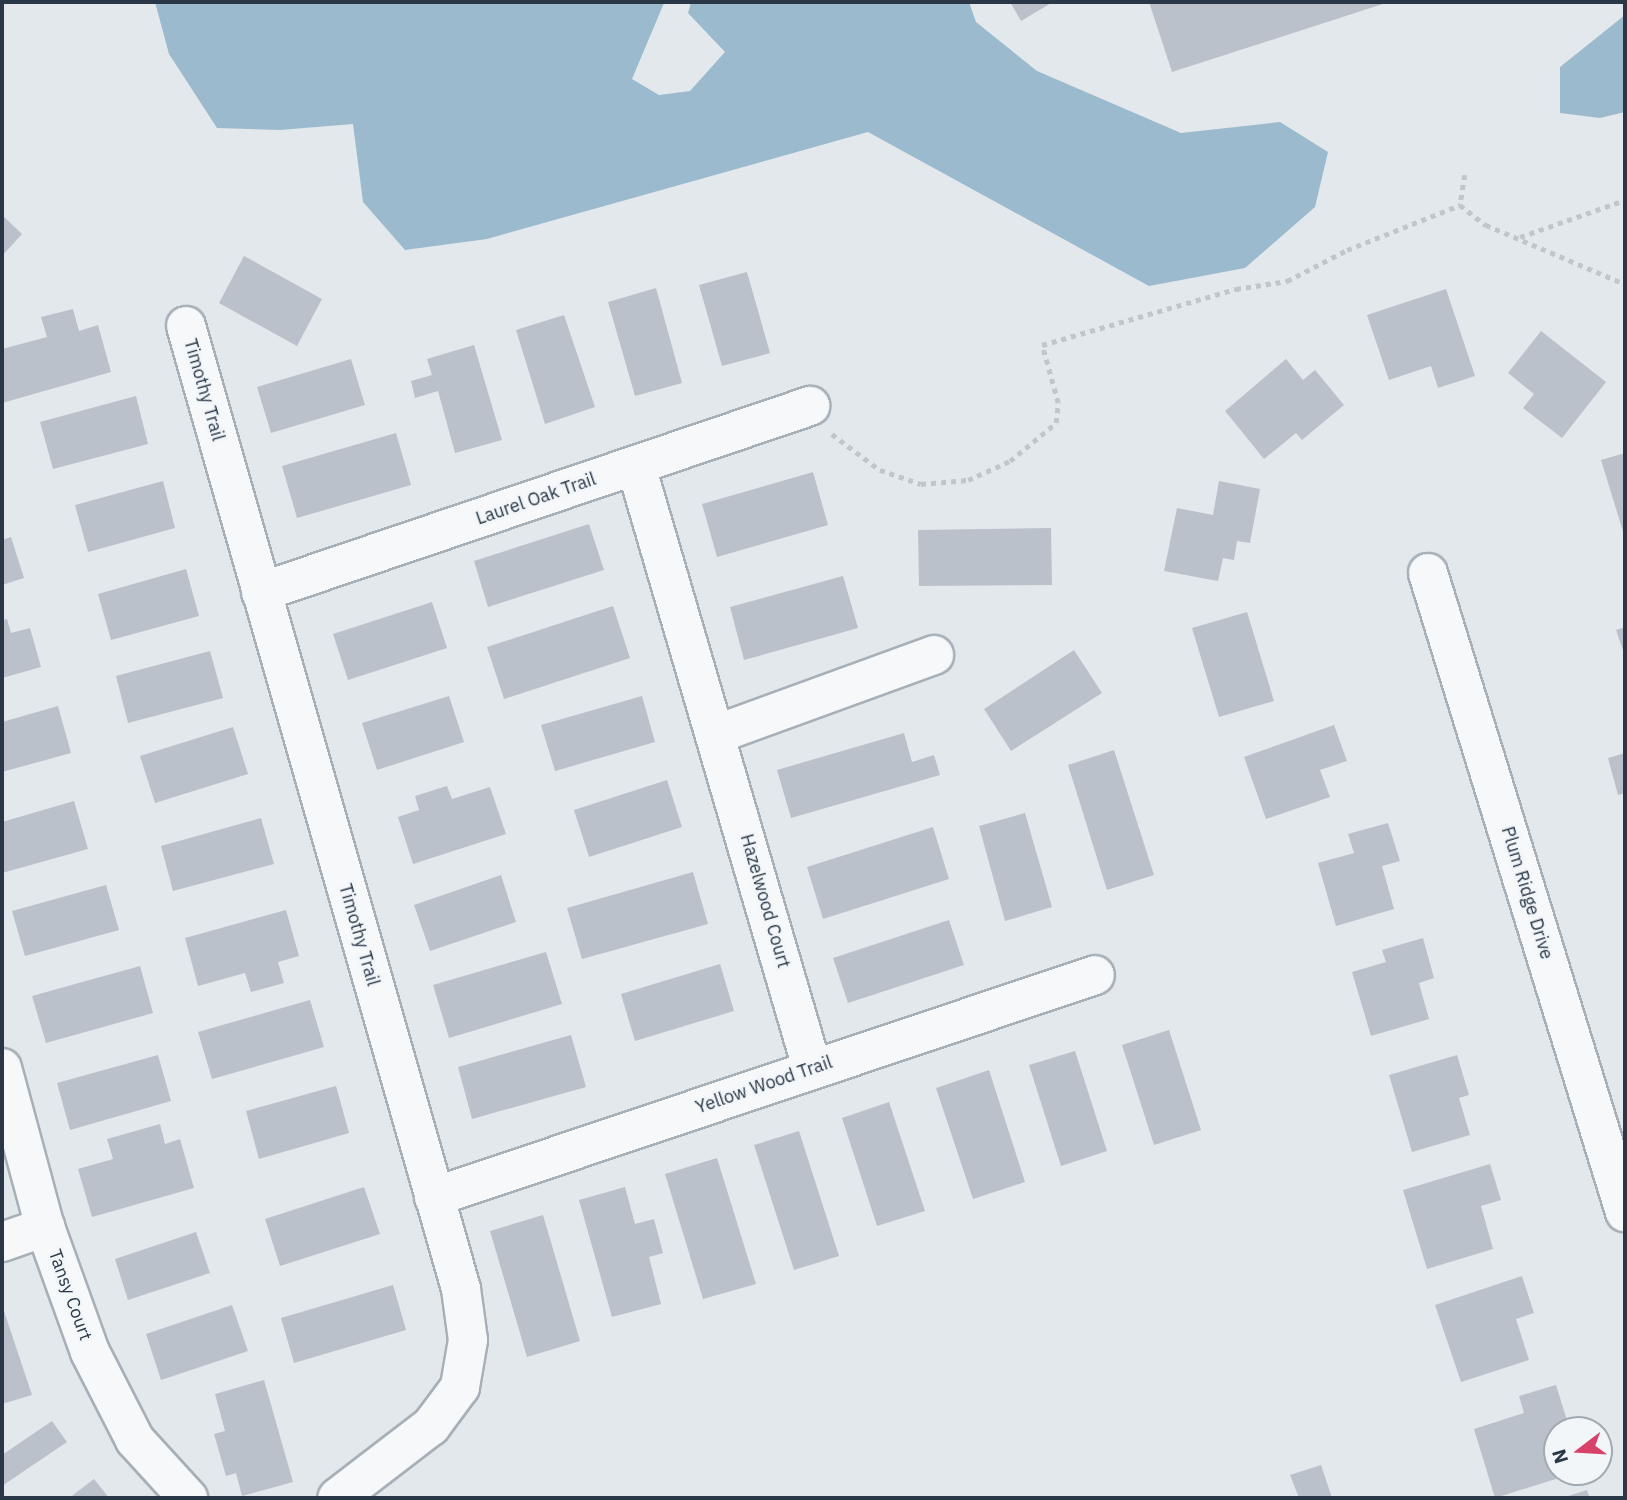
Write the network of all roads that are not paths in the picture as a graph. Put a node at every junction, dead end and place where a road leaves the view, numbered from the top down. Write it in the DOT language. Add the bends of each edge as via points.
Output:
graph roads {
  1 [pos="186,326"];
  2 [pos="810,406"];
  3 [pos="636,466"];
  4 [pos="1428,573"];
  5 [pos="261,592"];
  6 [pos="934,655"];
  7 [pos="717,734"];
  8 [pos="1095,975"];
  9 [pos="2,1068"];
  10 [pos="812,1068"];
  11 [pos="434,1197"];
  12 [pos="1625,1212"];
  13 [pos="46,1227"];
  14 [pos="2,1242"];
  15 [pos="188,1498"];
  16 [pos="337,1498"];
  1 -- 5 [label="street, Timothy Trail"];
  2 -- 3 [label="street, Laurel Oak Trail"];
  3 -- 5 [label="street, Laurel Oak Trail"];
  3 -- 7 [label="street, Hazelwood Court"];
  4 -- 12 [label="street, Plum Ridge Drive"];
  5 -- 11 [label="street, Timothy Trail"];
  6 -- 7 [label="street"];
  7 -- 10 [label="street, Hazelwood Court"];
  8 -- 10 [label="street, Yellow Wood Trail"];
  9 -- 13 [label="street, Tansy Court"];
  10 -- 11 [label="street, Yellow Wood Trail"];
  11 -- 16 [label="street, Timothy Trail" via="461,1289 468,1340 460,1387 430,1426"];
  13 -- 14 [label="street"];
  13 -- 15 [label="street, Tansy Court" via="90,1352 135,1440"];
}
